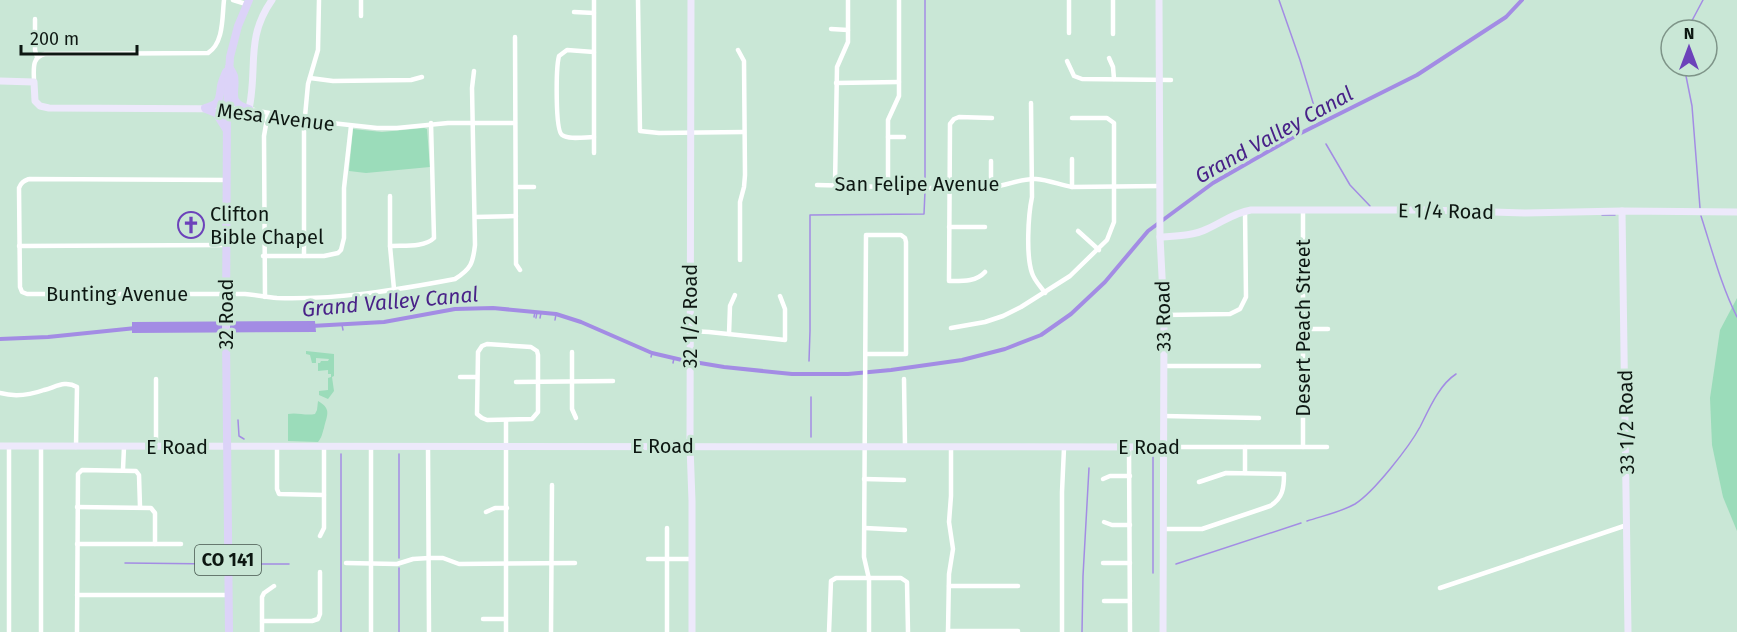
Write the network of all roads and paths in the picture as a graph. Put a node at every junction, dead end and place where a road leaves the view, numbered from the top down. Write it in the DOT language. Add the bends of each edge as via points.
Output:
graph roads {
  1 [pos="224,0"];
  2 [pos="233,0"];
  3 [pos="272,0"];
  4 [pos="319,0"];
  5 [pos="361,0"];
  6 [pos="594,0"];
  7 [pos="638,0"];
  8 [pos="691,0"];
  9 [pos="848,0"];
  10 [pos="899,0"];
  11 [pos="1069,0"];
  12 [pos="1113,0"];
  13 [pos="1159,0"];
  14 [pos="248,2"];
  15 [pos="574,12"];
  16 [pos="594,13"];
  17 [pos="361,16"];
  18 [pos="35,19"];
  19 [pos="831,29"];
  20 [pos="848,30"];
  21 [pos="1069,33"];
  22 [pos="1113,34"];
  23 [pos="515,37"];
  24 [pos="738,50"];
  25 [pos="594,52"];
  26 [pos="38,57"];
  27 [pos="1109,58"];
  28 [pos="1068,61"];
  29 [pos="229,66"];
  30 [pos="474,71"];
  31 [pos="422,77"];
  32 [pos="310,78"];
  33 [pos="1114,79"];
  34 [pos="1160,80"];
  35 [pos="1172,80"];
  36 [pos="0,81"];
  37 [pos="34,82"];
  38 [pos="836,82"];
  39 [pos="899,82"];
  40 [pos="1031,103"];
  41 [pos="205,108"];
  42 [pos="226,109"];
  43 [pos="249,109"];
  44 [pos="268,113"];
  45 [pos="992,118"];
  46 [pos="1072,118"];
  47 [pos="304,120"];
  48 [pos="431,123"];
  49 [pos="473,123"];
  50 [pos="516,123"];
  51 [pos="351,126"];
  52 [pos="227,131"];
  53 [pos="690,132"];
  54 [pos="744,132"];
  55 [pos="594,137"];
  56 [pos="888,137"];
  57 [pos="904,137"];
  58 [pos="594,153"];
  59 [pos="1072,159"];
  60 [pos="991,161"];
  61 [pos="1032,179"];
  62 [pos="227,180"];
  63 [pos="817,185"];
  64 [pos="836,185"];
  65 [pos="888,186"];
  66 [pos="1160,186"];
  67 [pos="516,187"];
  68 [pos="534,187"];
  69 [pos="949,187"];
  70 [pos="992,187"];
  71 [pos="1072,187"];
  72 [pos="1114,187"];
  73 [pos="390,196"];
  74 [pos="1303,210"];
  75 [pos="1245,211"];
  76 [pos="1622,211"];
  77 [pos="1737,212"];
  78 [pos="475,216"];
  79 [pos="516,216"];
  80 [pos="950,227"];
  81 [pos="985,227"];
  82 [pos="1078,231"];
  83 [pos="1160,233"];
  84 [pos="227,245"];
  85 [pos="19,246"];
  86 [pos="390,246"];
  87 [pos="1099,250"];
  88 [pos="263,256"];
  89 [pos="304,256"];
  90 [pos="740,260"];
  91 [pos="520,270"];
  92 [pos="985,272"];
  93 [pos="394,289"];
  94 [pos="226,293"];
  95 [pos="1045,293"];
  96 [pos="735,295"];
  97 [pos="780,296"];
  98 [pos="265,297"];
  99 [pos="1164,315"];
  100 [pos="951,328"];
  101 [pos="1303,329"];
  102 [pos="1328,329"];
  103 [pos="690,331"];
  104 [pos="729,334"];
  105 [pos="572,352"];
  106 [pos="866,354"];
  107 [pos="1164,366"];
  108 [pos="1260,366"];
  109 [pos="460,377"];
  110 [pos="477,377"];
  111 [pos="156,379"];
  112 [pos="904,379"];
  113 [pos="538,381"];
  114 [pos="613,381"];
  115 [pos="516,382"];
  116 [pos="572,382"];
  117 [pos="0,393"];
  118 [pos="1164,416"];
  119 [pos="576,417"];
  120 [pos="1259,418"];
  121 [pos="506,420"];
  122 [pos="0,446"];
  123 [pos="9,446"];
  124 [pos="41,446"];
  125 [pos="428,446"];
  126 [pos="690,446"];
  127 [pos="905,446"];
  128 [pos="951,446"];
  129 [pos="76,447"];
  130 [pos="124,447"];
  131 [pos="156,447"];
  132 [pos="227,447"];
  133 [pos="277,447"];
  134 [pos="324,447"];
  135 [pos="371,447"];
  136 [pos="507,447"];
  137 [pos="865,447"];
  138 [pos="1129,447"];
  139 [pos="1164,447"];
  140 [pos="1245,447"];
  141 [pos="1303,447"];
  142 [pos="1327,447"];
  143 [pos="1064,448"];
  144 [pos="123,470"];
  145 [pos="1245,473"];
  146 [pos="1130,476"];
  147 [pos="864,479"];
  148 [pos="1103,479"];
  149 [pos="904,480"];
  150 [pos="1199,482"];
  151 [pos="552,485"];
  152 [pos="324,495"];
  153 [pos="76,507"];
  154 [pos="140,507"];
  155 [pos="507,508"];
  156 [pos="486,512"];
  157 [pos="1104,522"];
  158 [pos="1130,525"];
  159 [pos="1628,525"];
  160 [pos="667,528"];
  161 [pos="865,528"];
  162 [pos="1163,529"];
  163 [pos="905,530"];
  164 [pos="320,536"];
  165 [pos="77,544"];
  166 [pos="155,544"];
  167 [pos="181,544"];
  168 [pos="429,558"];
  169 [pos="648,559"];
  170 [pos="667,559"];
  171 [pos="692,559"];
  172 [pos="346,563"];
  173 [pos="551,563"];
  174 [pos="575,563"];
  175 [pos="1103,563"];
  176 [pos="1130,563"];
  177 [pos="370,564"];
  178 [pos="506,564"];
  179 [pos="320,572"];
  180 [pos="869,579"];
  181 [pos="274,586"];
  182 [pos="949,586"];
  183 [pos="1017,586"];
  184 [pos="1440,588"];
  185 [pos="229,595"];
  186 [pos="77,596"];
  187 [pos="1104,601"];
  188 [pos="1130,601"];
  189 [pos="483,619"];
  190 [pos="505,619"];
  191 [pos="262,621"];
  192 [pos="1018,631"];
  193 [pos="9,632"];
  194 [pos="41,632"];
  195 [pos="77,632"];
  196 [pos="229,632"];
  197 [pos="262,632"];
  198 [pos="371,632"];
  199 [pos="429,632"];
  200 [pos="506,632"];
  201 [pos="551,632"];
  202 [pos="667,632"];
  203 [pos="692,632"];
  204 [pos="829,632"];
  205 [pos="869,632"];
  206 [pos="908,632"];
  207 [pos="948,632"];
  208 [pos="1062,632"];
  209 [pos="1130,632"];
  210 [pos="1163,632"];
  211 [pos="1628,632"];
  1 -- 26 [label="street" via="219,39 207,53"];
  2 -- 14 [label="street"];
  3 -- 43 [label="street" via="255,38"];
  4 -- 32 [label="street" via="318,50"];
  5 -- 17 [label="street"];
  6 -- 16 [label="street"];
  7 -- 53 [label="street" via="639,131"];
  8 -- 53 [label="street, 32 1/2 Road"];
  9 -- 20 [label="street"];
  10 -- 39 [label="street"];
  11 -- 21 [label="street"];
  12 -- 22 [label="street"];
  13 -- 34 [label="street, 33 Road"];
  14 -- 29 [label="main road, 32 Road / CO 141" via="234,37"];
  15 -- 16 [label="street"];
  16 -- 25 [label="street"];
  18 -- 26 [label="street"];
  19 -- 20 [label="street"];
  20 -- 38 [label="street"];
  23 -- 50 [label="street"];
  24 -- 54 [label="street" via="744,61"];
  25 -- 55 [label="street"];
  25 -- 55 [label="street" via="567,50 559,56 557,104 560,133 568,137"];
  26 -- 37 [label="street"];
  27 -- 33 [label="street"];
  28 -- 33 [label="street" via="1074,76"];
  29 -- 41 [label="main road" via="218,101"];
  29 -- 42 [label="main road, 32 Road / CO 141"];
  29 -- 43 [label="main road" via="236,102"];
  30 -- 49 [label="street"];
  31 -- 32 [label="street" via="333,81"];
  32 -- 47 [label="street"];
  33 -- 34 [label="street"];
  34 -- 35 [label="street"];
  34 -- 66 [label="street, 33 Road"];
  36 -- 37 [label="street"];
  37 -- 41 [label="street, Mesa Avenue" via="37,104 49,108"];
  38 -- 39 [label="street"];
  38 -- 64 [label="street"];
  39 -- 56 [label="street" via="899,96 888,120"];
  40 -- 61 [label="street"];
  41 -- 42 [label="street, Mesa Avenue"];
  41 -- 52 [label="main road" via="216,113"];
  42 -- 43 [label="street, Mesa Avenue"];
  42 -- 52 [label="main road, 32 Road / CO 141"];
  43 -- 44 [label="street, Mesa Avenue"];
  44 -- 47 [label="street, Mesa Avenue"];
  44 -- 88 [label="street" via="264,136"];
  45 -- 69 [label="street" via="951,120"];
  46 -- 72 [label="street" via="1107,118 1114,123"];
  47 -- 51 [label="street, Mesa Avenue"];
  47 -- 89 [label="street"];
  48 -- 49 [label="street, Mesa Avenue"];
  48 -- 51 [label="street, Mesa Avenue" via="397,128"];
  48 -- 86 [label="street" via="434,238 431,242"];
  49 -- 50 [label="street, Mesa Avenue"];
  49 -- 78 [label="street"];
  50 -- 67 [label="street"];
  51 -- 89 [label="street" via="344,188 344,242 338,253"];
  52 -- 62 [label="main road, 32 Road / CO 141"];
  53 -- 54 [label="street"];
  53 -- 103 [label="street, 32 1/2 Road"];
  54 -- 90 [label="street"];
  55 -- 58 [label="street"];
  56 -- 57 [label="street"];
  56 -- 65 [label="street"];
  59 -- 71 [label="street"];
  60 -- 70 [label="street"];
  61 -- 70 [label="street, San Felipe Avenue"];
  61 -- 71 [label="street, San Felipe Avenue"];
  61 -- 95 [label="street" via="1029,261 1032,275"];
  62 -- 84 [label="main road, 32 Road / CO 141"];
  62 -- 85 [label="street" via="29,179 19,188"];
  63 -- 64 [label="street, San Felipe Avenue"];
  64 -- 65 [label="street, San Felipe Avenue"];
  65 -- 69 [label="street, San Felipe Avenue"];
  66 -- 72 [label="street, San Felipe Avenue"];
  66 -- 83 [label="street, 33 Road"];
  67 -- 68 [label="street"];
  67 -- 79 [label="street"];
  69 -- 70 [label="street, San Felipe Avenue"];
  69 -- 80 [label="street"];
  71 -- 72 [label="street, San Felipe Avenue"];
  72 -- 87 [label="street" via="1112,232"];
  73 -- 86 [label="street"];
  74 -- 75 [label="street, E 1/4 Road"];
  74 -- 76 [label="street, E 1/4 Road"];
  74 -- 101 [label="street, Desert Peach Street"];
  75 -- 83 [label="street, E 1/4 Road" via="1198,233"];
  75 -- 99 [label="street" via="1243,306 1226,314"];
  76 -- 77 [label="street, E 1/4 Road"];
  76 -- 159 [label="street, 33 1/2 Road"];
  78 -- 79 [label="street"];
  78 -- 93 [label="street, Bunting Avenue" via="473,259 466,273 455,279"];
  79 -- 91 [label="street" via="516,264"];
  80 -- 81 [label="street"];
  80 -- 92 [label="street" via="949,281 980,278"];
  82 -- 87 [label="street"];
  83 -- 99 [label="street, 33 Road"];
  84 -- 85 [label="street"];
  84 -- 94 [label="main road, 32 Road / CO 141"];
  85 -- 94 [label="street, Bunting Avenue" via="20,287 27,294"];
  86 -- 93 [label="street"];
  87 -- 95 [label="street"];
  88 -- 89 [label="street"];
  88 -- 98 [label="street"];
  93 -- 98 [label="street, Bunting Avenue" via="353,295"];
  94 -- 98 [label="street, Bunting Avenue"];
  94 -- 132 [label="main road, 32 Road / CO 141"];
  95 -- 100 [label="street" via="1003,316"];
  96 -- 104 [label="street" via="730,306"];
  97 -- 104 [label="street" via="785,309 785,340"];
  99 -- 107 [label="street, 33 Road"];
  101 -- 102 [label="street"];
  101 -- 141 [label="street, Desert Peach Street"];
  103 -- 104 [label="street"];
  103 -- 126 [label="street, 32 1/2 Road"];
  105 -- 116 [label="street"];
  106 -- 106 [label="street" via="866,235 901,235 906,242 906,354"];
  106 -- 137 [label="street"];
  107 -- 108 [label="street"];
  107 -- 118 [label="street, 33 Road"];
  109 -- 110 [label="street"];
  110 -- 113 [label="street" via="478,352 487,344 531,347 537,351"];
  110 -- 121 [label="street" via="479,416"];
  111 -- 131 [label="street"];
  112 -- 127 [label="street"];
  113 -- 115 [label="street"];
  113 -- 116 [label="street"];
  113 -- 121 [label="street" via="536,416"];
  114 -- 116 [label="street"];
  116 -- 119 [label="street"];
  117 -- 129 [label="street" via="20,395 65,383 77,387"];
  118 -- 120 [label="street"];
  118 -- 139 [label="street, 33 Road"];
  121 -- 136 [label="street"];
  122 -- 123 [label="street, E Road"];
  123 -- 124 [label="street, E Road"];
  123 -- 193 [label="street"];
  124 -- 129 [label="street, E Road"];
  124 -- 194 [label="street"];
  125 -- 135 [label="street, E Road"];
  125 -- 136 [label="street, E Road"];
  125 -- 168 [label="street"];
  126 -- 136 [label="street, E Road"];
  126 -- 137 [label="street, E Road"];
  126 -- 171 [label="street, 32 1/2 Road"];
  127 -- 128 [label="street, E Road"];
  127 -- 137 [label="street, E Road"];
  128 -- 143 [label="street, E Road"];
  128 -- 182 [label="street" via="949,522 953,549"];
  129 -- 130 [label="street, E Road"];
  130 -- 131 [label="street, E Road"];
  130 -- 144 [label="street"];
  131 -- 132 [label="street, E Road"];
  132 -- 133 [label="street, E Road"];
  132 -- 185 [label="main road, 32 Road / CO 141"];
  133 -- 134 [label="street, E Road"];
  133 -- 152 [label="street" via="279,494"];
  134 -- 135 [label="street, E Road"];
  134 -- 152 [label="street"];
  135 -- 177 [label="street"];
  136 -- 155 [label="street"];
  137 -- 147 [label="street"];
  138 -- 139 [label="street, E Road"];
  138 -- 143 [label="street, E Road"];
  138 -- 146 [label="street"];
  139 -- 140 [label="street, E Road"];
  139 -- 162 [label="street, 33 Road"];
  140 -- 141 [label="street, E Road"];
  140 -- 145 [label="street"];
  141 -- 142 [label="street, E Road"];
  143 -- 208 [label="street"];
  144 -- 153 [label="street" via="79,472"];
  144 -- 154 [label="street" via="140,475"];
  145 -- 150 [label="street" via="1226,473"];
  145 -- 162 [label="street" via="1284,474 1277,502 1202,529"];
  146 -- 148 [label="street"];
  146 -- 158 [label="street"];
  147 -- 149 [label="street"];
  147 -- 161 [label="street"];
  151 -- 173 [label="street"];
  152 -- 164 [label="street" via="324,528"];
  153 -- 154 [label="street"];
  153 -- 165 [label="street"];
  154 -- 166 [label="street" via="155,513"];
  155 -- 156 [label="street"];
  155 -- 178 [label="street"];
  157 -- 158 [label="street"];
  158 -- 176 [label="street"];
  159 -- 184 [label="street"];
  159 -- 211 [label="street, 33 1/2 Road"];
  160 -- 170 [label="street"];
  161 -- 163 [label="street"];
  161 -- 180 [label="street" via="864,557"];
  162 -- 210 [label="street, 33 Road"];
  165 -- 166 [label="street"];
  165 -- 186 [label="street"];
  166 -- 167 [label="street"];
  168 -- 177 [label="street"];
  168 -- 178 [label="street" via="459,564"];
  168 -- 199 [label="street"];
  169 -- 170 [label="street"];
  170 -- 171 [label="street"];
  170 -- 202 [label="street"];
  171 -- 203 [label="street, 32 1/2 Road"];
  172 -- 177 [label="street"];
  173 -- 174 [label="street"];
  173 -- 178 [label="street"];
  173 -- 201 [label="street"];
  175 -- 176 [label="street"];
  176 -- 188 [label="street"];
  177 -- 198 [label="street"];
  178 -- 190 [label="street"];
  179 -- 191 [label="street" via="318,619"];
  180 -- 204 [label="street" via="831,581"];
  180 -- 205 [label="street"];
  180 -- 206 [label="street" via="901,578 907,582"];
  181 -- 191 [label="street" via="262,597"];
  182 -- 183 [label="street"];
  182 -- 207 [label="street"];
  185 -- 186 [label="street"];
  185 -- 196 [label="main road, 32 Road / CO 141"];
  186 -- 195 [label="street"];
  187 -- 188 [label="street"];
  188 -- 209 [label="street"];
  189 -- 190 [label="street"];
  190 -- 200 [label="street"];
  191 -- 197 [label="street"];
  192 -- 207 [label="street"];
}
